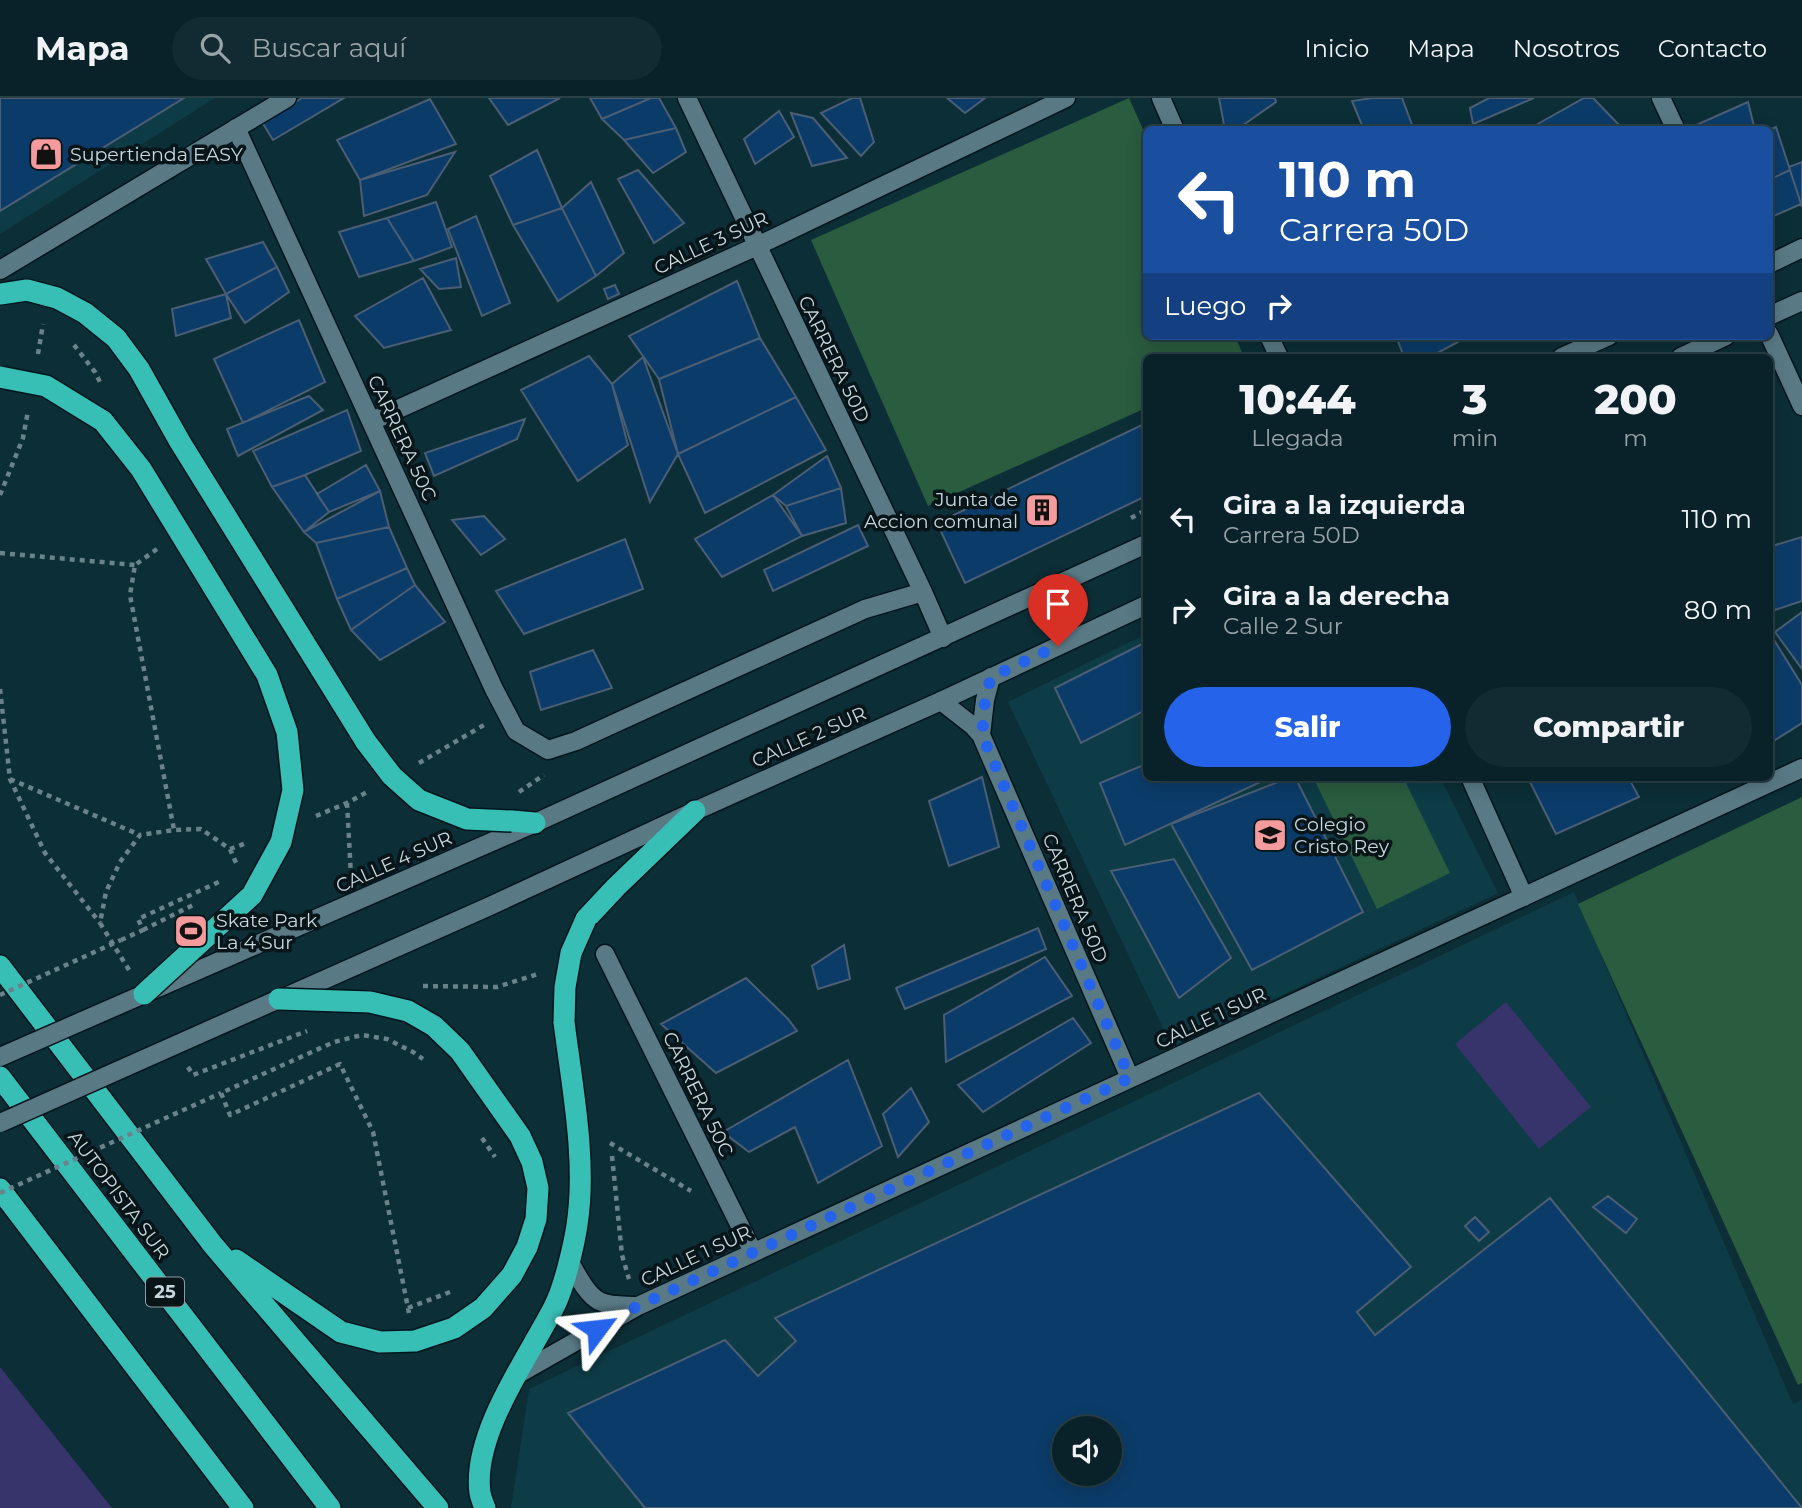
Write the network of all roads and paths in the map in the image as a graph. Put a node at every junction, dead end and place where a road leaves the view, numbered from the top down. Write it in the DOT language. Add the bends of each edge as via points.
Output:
graph roads {
  1 [pos="287,98"];
  2 [pos="687,98"];
  3 [pos="1066,98"];
  4 [pos="1161,98"];
  5 [pos="1661,98"];
  6 [pos="1173,126"];
  7 [pos="1674,126"];
  8 [pos="236,128"];
  9 [pos="757,246"];
  10 [pos="1802,248"];
  11 [pos="1773,262"];
  12 [pos="0,270"];
  13 [pos="0,294"];
  14 [pos="1802,301"];
  15 [pos="1773,314"];
  16 [pos="1600,340"];
  17 [pos="1717,340"];
  18 [pos="1772,340"];
  19 [pos="1569,354"];
  20 [pos="1687,354"];
  21 [pos="0,377"];
  22 [pos="1802,406"];
  23 [pos="25,408"];
  24 [pos="35,412"];
  25 [pos="372,421"];
  26 [pos="153,539"];
  27 [pos="167,542"];
  28 [pos="1143,545"];
  29 [pos="160,551"];
  30 [pos="0,553"];
  31 [pos="135,565"];
  32 [pos="923,592"];
  33 [pos="1143,606"];
  34 [pos="943,638"];
  35 [pos="991,677"];
  36 [pos="0,689"];
  37 [pos="941,701"];
  38 [pos="982,735"];
  39 [pos="1802,768"];
  40 [pos="10,779"];
  41 [pos="1472,781"];
  42 [pos="347,803"];
  43 [pos="695,811"];
  44 [pos="521,825"];
  45 [pos="174,830"];
  46 [pos="140,835"];
  47 [pos="248,843"];
  48 [pos="230,849"];
  49 [pos="232,870"];
  50 [pos="241,872"];
  51 [pos="351,881"];
  52 [pos="209,896"];
  53 [pos="1524,897"];
  54 [pos="200,901"];
  55 [pos="100,923"];
  56 [pos="143,930"];
  57 [pos="605,954"];
  58 [pos="0,966"];
  59 [pos="144,994"];
  60 [pos="0,995"];
  61 [pos="279,999"];
  62 [pos="0,1056"];
  63 [pos="424,1060"];
  64 [pos="0,1077"];
  65 [pos="1130,1078"];
  66 [pos="220,1093"];
  67 [pos="0,1123"];
  68 [pos="478,1132"];
  69 [pos="499,1163"];
  70 [pos="0,1191"];
  71 [pos="736,1219"];
  72 [pos="213,1245"];
  73 [pos="753,1252"];
  74 [pos="569,1261"];
  75 [pos="461,1285"];
  76 [pos="638,1306"];
  77 [pos="408,1308"];
  78 [pos="415,1341"];
  79 [pos="515,1376"];
  80 [pos="243,1508"];
  81 [pos="330,1508"];
  82 [pos="438,1508"];
  83 [pos="485,1508"];
  1 -- 8 [label="street"];
  2 -- 9 [label="street, CARRERA 50D"];
  3 -- 9 [label="street, CALLE 3 SUR"];
  4 -- 6 [label="street"];
  5 -- 7 [label="street"];
  8 -- 12 [label="street"];
  8 -- 25 [label="street, CARRERA 50C"];
  9 -- 25 [label="street, CALLE 3 SUR"];
  9 -- 32 [label="street, CARRERA 50D"];
  10 -- 11 [label="street"];
  13 -- 44 [label="highway, bridge" via="27,290 57,298 116,338 392,776 419,800 467,819"];
  14 -- 15 [label="street"];
  16 -- 19 [label="street"];
  17 -- 20 [label="street"];
  18 -- 22 [label="street"];
  21 -- 59 [label="highway, bridge" via="46,386 103,421 141,468 267,676 287,732 293,790 281,842 252,895"];
  23 -- 24 [label="path"];
  25 -- 32 [label="street, CARRERA 50C" via="516,731 548,750 865,608"];
  26 -- 29 [label="path"];
  27 -- 31 [label="path"];
  28 -- 34 [label="street, CALLE 2 SUR"];
  30 -- 31 [label="path"];
  31 -- 45 [label="path" via="130,595"];
  32 -- 34 [label="street, CARRERA 50D"];
  33 -- 35 [label="street, CALLE 2 SUR"];
  34 -- 44 [label="street, CALLE 2 SUR"];
  35 -- 37 [label="street, CALLE 2 SUR"];
  35 -- 38 [label="street, CARRERA 50D"];
  36 -- 40 [label="path"];
  37 -- 38 [label="street, CARRERA 50D"];
  37 -- 43 [label="street, CALLE 2 SUR"];
  38 -- 65 [label="street, CARRERA 50D"];
  39 -- 53 [label="street, CALLE 1 SUR"];
  40 -- 46 [label="path"];
  40 -- 55 [label="path" via="45,853"];
  41 -- 53 [label="street"];
  42 -- 51 [label="path"];
  43 -- 61 [label="street, CALLE 2 SUR"];
  43 -- 74 [label="highway, bridge" via="586,919 570,953 564,1022 580,1187"];
  44 -- 59 [label="street, CALLE 4 SUR"];
  47 -- 49 [label="path"];
  48 -- 50 [label="path"];
  52 -- 56 [label="path" via="228,878 138,919"];
  53 -- 65 [label="street, CALLE 1 SUR"];
  54 -- 56 [label="path, bridge"];
  56 -- 60 [label="path, bridge"];
  57 -- 71 [label="street, CARRERA 50C"];
  58 -- 72 [label="highway"];
  59 -- 62 [label="street, CALLE 4 SUR, bridge"];
  61 -- 67 [label="street, bridge"];
  61 -- 78 [label="highway, bridge" via="370,1002 408,1011 434,1026 460,1051 520,1136 532,1162 538,1188 536,1219 512,1275 483,1308 454,1328"];
  63 -- 66 [label="path" via="387,1039 362,1035 334,1042"];
  64 -- 81 [label="highway, AUTOPISTA SUR / 25"];
  65 -- 73 [label="street, CALLE 1 SUR"];
  66 -- 70 [label="path, bridge"];
  66 -- 77 [label="path" via="230,1115 340,1064 373,1132"];
  68 -- 69 [label="path"];
  70 -- 80 [label="highway"];
  71 -- 73 [label="street, CARRERA 50C"];
  71 -- 76 [label="path" via="610,1143 622,1255"];
  72 -- 78 [label="highway" via="341,1332 380,1342"];
  72 -- 82 [label="highway"];
  73 -- 76 [label="street, CALLE 1 SUR"];
  74 -- 76 [label="street, CALLE 1 SUR" via="598,1300"];
  74 -- 79 [label="highway" via="556,1304"];
  75 -- 77 [label="path"];
  76 -- 79 [label="street, CALLE 1 SUR"];
  77 -- 78 [label="path"];
  79 -- 83 [label="highway" via="489,1432 480,1465"];
}
